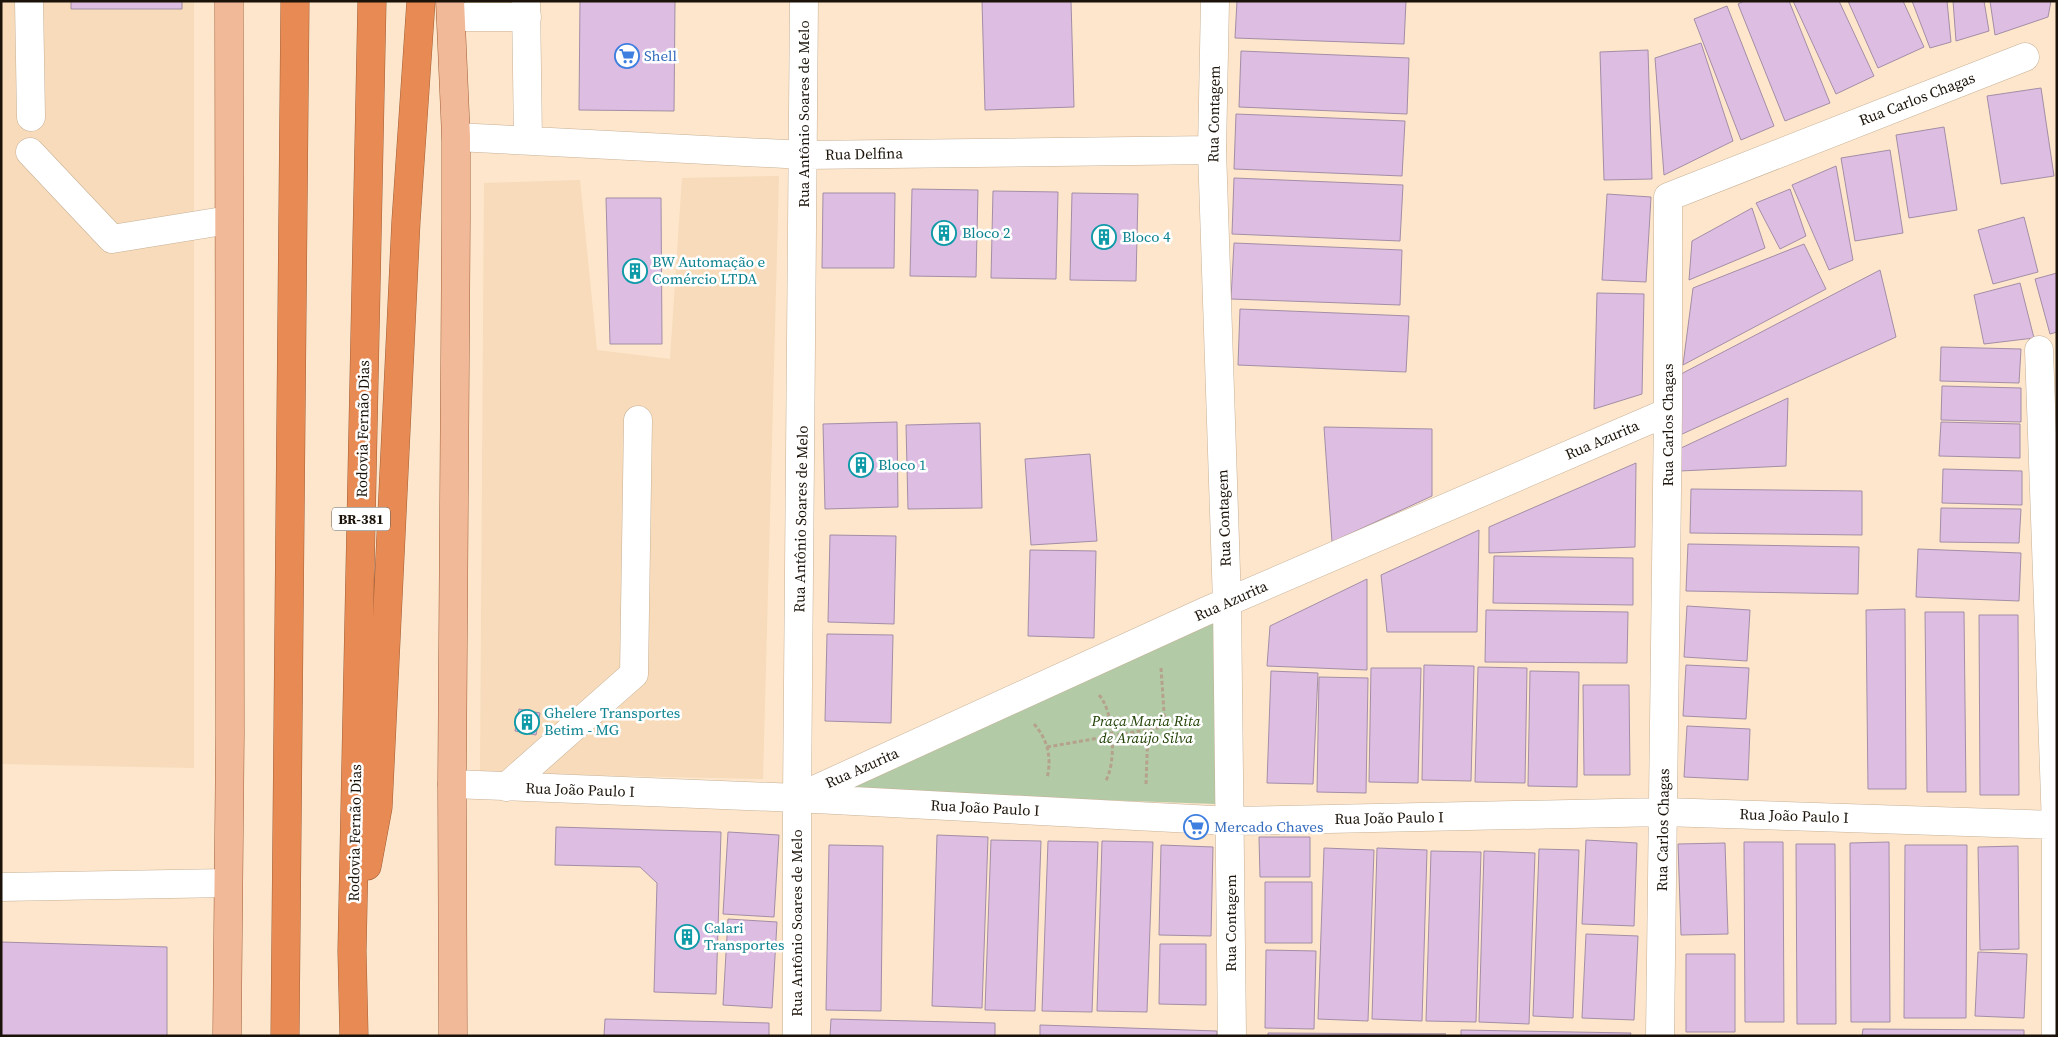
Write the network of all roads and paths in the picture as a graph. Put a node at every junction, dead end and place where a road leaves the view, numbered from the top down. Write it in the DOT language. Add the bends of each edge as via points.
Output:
graph roads {
  1 [pos="29,1"];
  2 [pos="229,1"];
  3 [pos="295,1"];
  4 [pos="372,1"];
  5 [pos="422,1"];
  6 [pos="804,1"];
  7 [pos="1215,1"];
  8 [pos="450,9"];
  9 [pos="527,9"];
  10 [pos="2025,57"];
  11 [pos="30,117"];
  12 [pos="456,138"];
  13 [pos="528,140"];
  14 [pos="1212,150"];
  15 [pos="30,152"];
  16 [pos="804,155"];
  17 [pos="229,220"];
  18 [pos="2039,350"];
  19 [pos="1668,412"];
  20 [pos="638,420"];
  21 [pos="1227,602"];
  22 [pos="1161,665"];
  23 [pos="1097,693"];
  24 [pos="1203,720"];
  25 [pos="1032,721"];
  26 [pos="1166,727"];
  27 [pos="1148,730"];
  28 [pos="1111,736"];
  29 [pos="1048,747"];
  30 [pos="452,784"];
  31 [pos="1043,785"];
  32 [pos="506,787"];
  33 [pos="1100,788"];
  34 [pos="1146,791"];
  35 [pos="797,798"];
  36 [pos="1663,812"];
  37 [pos="1231,821"];
  38 [pos="2056,825"];
  39 [pos="228,883"];
  40 [pos="1,887"];
  41 [pos="352,951"];
  42 [pos="226,1036"];
  43 [pos="285,1036"];
  44 [pos="354,1036"];
  45 [pos="453,1036"];
  46 [pos="797,1036"];
  47 [pos="1232,1036"];
  48 [pos="1660,1036"];
  49 [pos="2056,1036"];
  1 -- 11 [label="street"];
  2 -- 17 [label="main road"];
  3 -- 43 [label="highway"];
  4 -- 41 [label="highway, Rodovia Fernão Dias / BR-381"];
  5 -- 41 [label="highway" via="406,221 378,807"];
  6 -- 16 [label="street, Rua Antônio Soares de Melo"];
  7 -- 14 [label="street, Rua Contagem"];
  8 -- 9 [label="street"];
  8 -- 12 [label="main road"];
  9 -- 13 [label="street"];
  10 -- 19 [label="street, Rua Carlos Chagas" via="1668,196"];
  12 -- 13 [label="street, Rua Delfina"];
  12 -- 30 [label="main road"];
  13 -- 16 [label="street, Rua Delfina"];
  14 -- 16 [label="street, Rua Delfina"];
  14 -- 21 [label="street, Rua Contagem"];
  15 -- 17 [label="street" via="112,239"];
  16 -- 35 [label="street, Rua Antônio Soares de Melo"];
  17 -- 39 [label="main road"];
  18 -- 38 [label="street"];
  19 -- 21 [label="street, Rua Azurita"];
  19 -- 36 [label="street, Rua Carlos Chagas"];
  20 -- 32 [label="street" via="634,674"];
  21 -- 35 [label="street, Rua Azurita"];
  21 -- 37 [label="street, Rua Contagem"];
  22 -- 26 [label="path"];
  23 -- 28 [label="path" via="1102,699"];
  24 -- 26 [label="path"];
  25 -- 29 [label="path"];
  26 -- 27 [label="path"];
  27 -- 28 [label="path"];
  27 -- 34 [label="path"];
  28 -- 29 [label="path"];
  28 -- 33 [label="path" via="1110,774"];
  29 -- 31 [label="path" via="1051,763"];
  30 -- 32 [label="street, Rua João Paulo I"];
  30 -- 45 [label="main road"];
  32 -- 35 [label="street, Rua João Paulo I"];
  35 -- 37 [label="street, Rua João Paulo I"];
  35 -- 46 [label="street, Rua Antônio Soares de Melo"];
  36 -- 37 [label="street, Rua João Paulo I"];
  36 -- 38 [label="street, Rua João Paulo I"];
  36 -- 48 [label="street, Rua Carlos Chagas"];
  37 -- 47 [label="street, Rua Contagem"];
  38 -- 49 [label="street"];
  39 -- 40 [label="street"];
  39 -- 42 [label="main road"];
  41 -- 44 [label="highway, Rodovia Fernão Dias / BR-381"];
}
